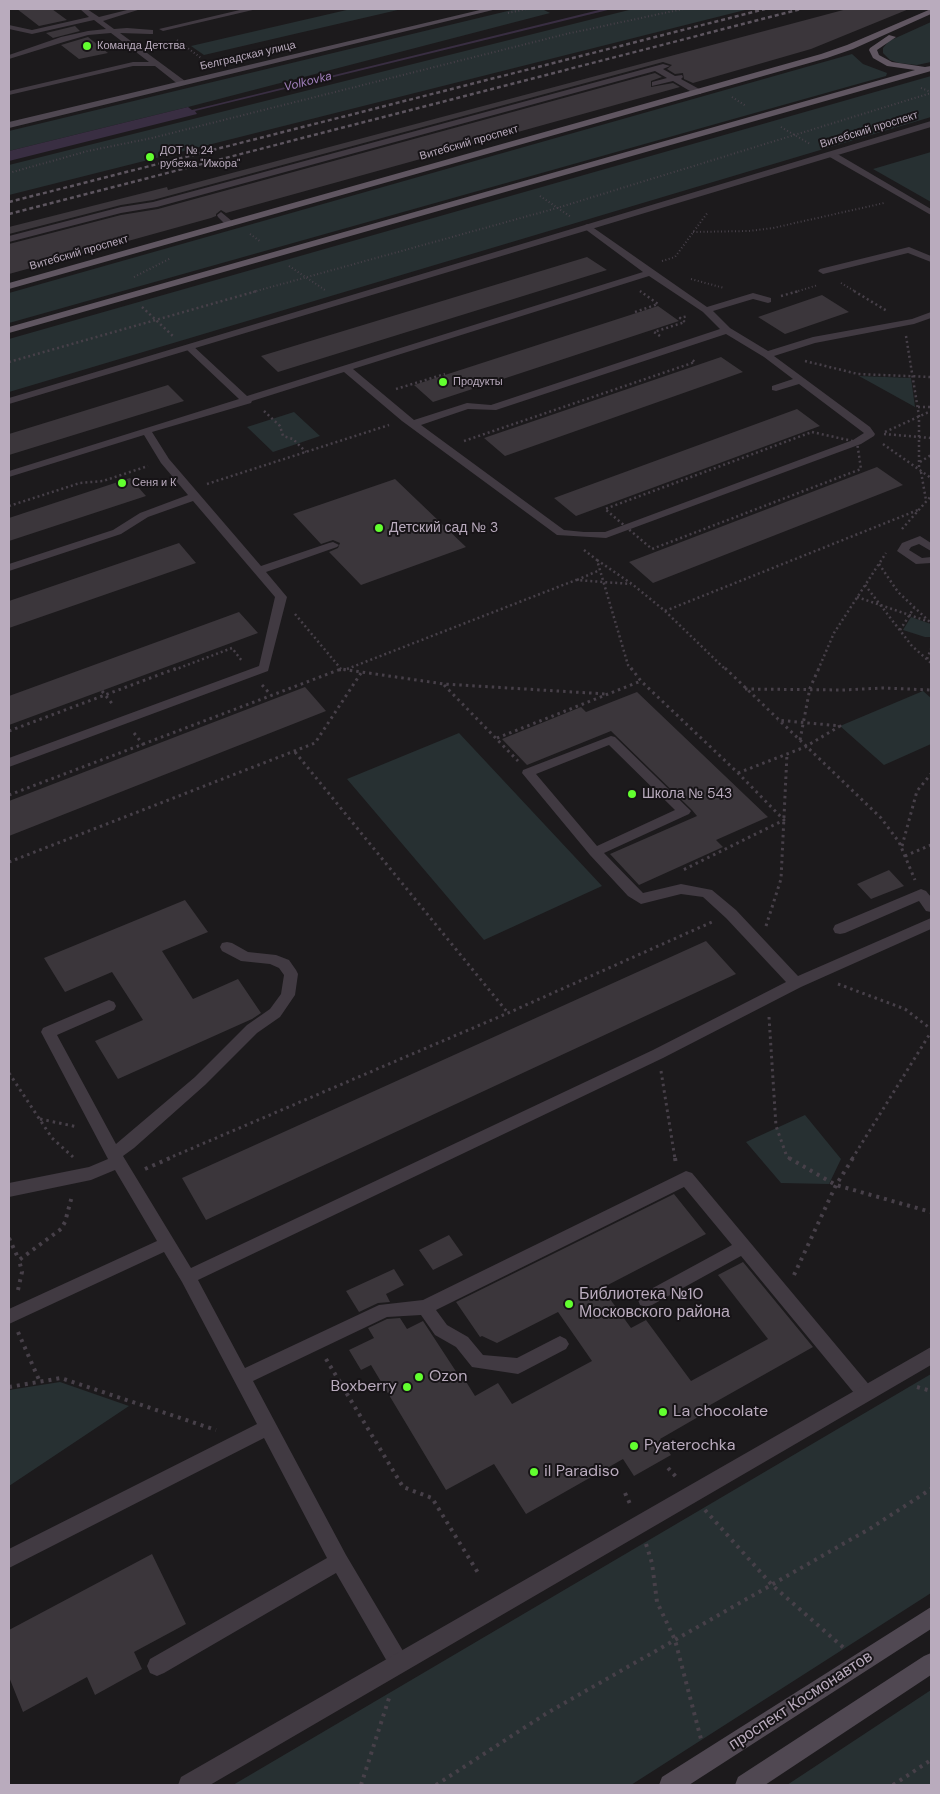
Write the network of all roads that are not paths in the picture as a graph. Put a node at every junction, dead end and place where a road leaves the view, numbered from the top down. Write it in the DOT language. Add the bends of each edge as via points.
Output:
graph roads {
  1 [pos="83,9"];
  2 [pos="102,9"];
  3 [pos="138,9"];
  4 [pos="253,9"];
  5 [pos="463,9"];
  6 [pos="493,9"];
  7 [pos="931,11"];
  8 [pos="110,15"];
  9 [pos="915,18"];
  10 [pos="96,19"];
  11 [pos="9,27"];
  12 [pos="163,29"];
  13 [pos="32,32"];
  14 [pos="150,32"];
  15 [pos="113,33"];
  16 [pos="9,37"];
  17 [pos="9,57"];
  18 [pos="155,64"];
  19 [pos="666,66"];
  20 [pos="931,68"];
  21 [pos="657,69"];
  22 [pos="682,76"];
  23 [pos="174,77"];
  24 [pos="673,78"];
  25 [pos="182,83"];
  26 [pos="655,84"];
  27 [pos="698,92"];
  28 [pos="9,93"];
  29 [pos="9,116"];
  30 [pos="9,125"];
  31 [pos="930,125"];
  32 [pos="831,154"];
  33 [pos="931,212"];
  34 [pos="221,215"];
  35 [pos="230,224"];
  36 [pos="588,227"];
  37 [pos="9,240"];
  38 [pos="931,259"];
  39 [pos="646,270"];
  40 [pos="824,271"];
  41 [pos="9,286"];
  42 [pos="768,300"];
  43 [pos="706,310"];
  44 [pos="931,315"];
  45 [pos="9,330"];
  46 [pos="727,330"];
  47 [pos="189,347"];
  48 [pos="767,355"];
  49 [pos="346,369"];
  50 [pos="801,380"];
  51 [pos="776,388"];
  52 [pos="9,401"];
  53 [pos="246,401"];
  54 [pos="409,421"];
  55 [pos="147,432"];
  56 [pos="9,474"];
  57 [pos="193,493"];
  58 [pos="333,545"];
  59 [pos="931,548"];
  60 [pos="931,560"];
  61 [pos="9,568"];
  62 [pos="259,571"];
  63 [pos="9,764"];
  64 [pos="595,852"];
  65 [pos="931,907"];
  66 [pos="931,923"];
  67 [pos="840,929"];
  68 [pos="227,947"];
  69 [pos="796,983"];
  70 [pos="109,1006"];
  71 [pos="116,1158"];
  72 [pos="9,1190"];
  73 [pos="166,1244"];
  74 [pos="744,1247"];
  75 [pos="188,1277"];
  76 [pos="646,1300"];
  77 [pos="426,1307"];
  78 [pos="10,1317"];
  79 [pos="560,1344"];
  80 [pos="931,1355"];
  81 [pos="242,1378"];
  82 [pos="865,1393"];
  83 [pos="267,1428"];
  84 [pos="9,1559"];
  85 [pos="339,1561"];
  86 [pos="931,1617"];
  87 [pos="399,1663"];
  88 [pos="931,1663"];
  89 [pos="157,1666"];
  90 [pos="190,1785"];
  91 [pos="670,1785"];
  92 [pos="746,1785"];
  1 -- 10 [label="lane"];
  2 -- 8 [label="lane"];
  3 -- 8 [label="lane"];
  4 -- 12 [label="lane"];
  5 -- 23 [label="street, Белградская улица"];
  6 -- 25 [label="street, Белградская улица"];
  7 -- 9 [label="main road, Витебский проспект"];
  8 -- 10 [label="lane"];
  9 -- 20 [label="main road" via="908,30 873,50 876,56 890,64"];
  9 -- 27 [label="main road, Витебский проспект" via="830,54"];
  10 -- 13 [label="lane"];
  10 -- 15 [label="lane"];
  11 -- 13 [label="lane"];
  13 -- 16 [label="lane"];
  14 -- 15 [label="lane" via="126,30"];
  15 -- 17 [label="lane" via="88,33"];
  15 -- 18 [label="lane"];
  18 -- 23 [label="lane"];
  18 -- 28 [label="lane" via="133,64"];
  19 -- 21 [label="lane"];
  20 -- 45 [label="main road"];
  21 -- 24 [label="lane"];
  21 -- 37 [label="lane" via="198,195 121,210"];
  22 -- 24 [label="lane"];
  23 -- 25 [label="lane"];
  23 -- 29 [label="street, Белградская улица"];
  24 -- 26 [label="lane"];
  24 -- 27 [label="lane"];
  25 -- 30 [label="street, Белградская улица"];
  27 -- 35 [label="main road, Витебский проспект"];
  31 -- 32 [label="street, Витебский проспект"];
  32 -- 33 [label="lane"];
  32 -- 36 [label="street, Витебский проспект"];
  34 -- 35 [label="lane"];
  35 -- 41 [label="main road, Витебский проспект"];
  36 -- 39 [label="lane"];
  36 -- 47 [label="street, Витебский проспект"];
  38 -- 40 [label="lane" via="909,250"];
  39 -- 43 [label="lane"];
  39 -- 49 [label="lane" via="625,281"];
  42 -- 43 [label="lane" via="753,296"];
  43 -- 46 [label="lane"];
  44 -- 48 [label="lane" via="904,323 831,335"];
  46 -- 48 [label="lane"];
  46 -- 54 [label="lane" via="492,408 467,406"];
  47 -- 52 [label="street, Витебский проспект"];
  47 -- 53 [label="lane"];
  48 -- 50 [label="lane"];
  49 -- 53 [label="lane"];
  49 -- 54 [label="lane"];
  50 -- 51 [label="lane"];
  50 -- 54 [label="lane" via="870,434 857,442 606,535 561,533"];
  53 -- 55 [label="lane"];
  55 -- 56 [label="lane"];
  55 -- 57 [label="lane" via="165,461"];
  57 -- 61 [label="lane" via="144,515 117,532"];
  57 -- 62 [label="lane"];
  58 -- 62 [label="lane"];
  59 -- 60 [label="lane" via="920,539 903,550 920,562"];
  62 -- 63 [label="lane" via="281,597 264,668"];
  64 -- 64 [label="lane" via="528,773 612,740 684,812"];
  64 -- 69 [label="lane" via="641,899 681,889 707,893"];
  65 -- 67 [label="lane" via="921,894"];
  66 -- 69 [label="lane"];
  68 -- 71 [label="lane" via="246,957 271,959 284,964 291,974 288,995 275,1013 252,1029"];
  69 -- 75 [label="lane" via="658,1054"];
  70 -- 71 [label="lane" via="48,1032"];
  71 -- 72 [label="lane" via="92,1173"];
  71 -- 73 [label="lane"];
  73 -- 75 [label="lane"];
  73 -- 78 [label="lane"];
  74 -- 76 [label="lane"];
  74 -- 77 [label="lane" via="686,1178"];
  74 -- 82 [label="lane"];
  75 -- 81 [label="lane"];
  77 -- 79 [label="lane" via="441,1330 462,1342 478,1362 518,1366"];
  77 -- 81 [label="lane" via="384,1310"];
  80 -- 82 [label="street"];
  81 -- 83 [label="lane"];
  82 -- 87 [label="street"];
  83 -- 84 [label="lane"];
  83 -- 85 [label="lane"];
  85 -- 87 [label="lane"];
  85 -- 89 [label="lane"];
  86 -- 91 [label="street, проспект Космонавтов"];
  87 -- 90 [label="street"];
  88 -- 92 [label="street"];
}
